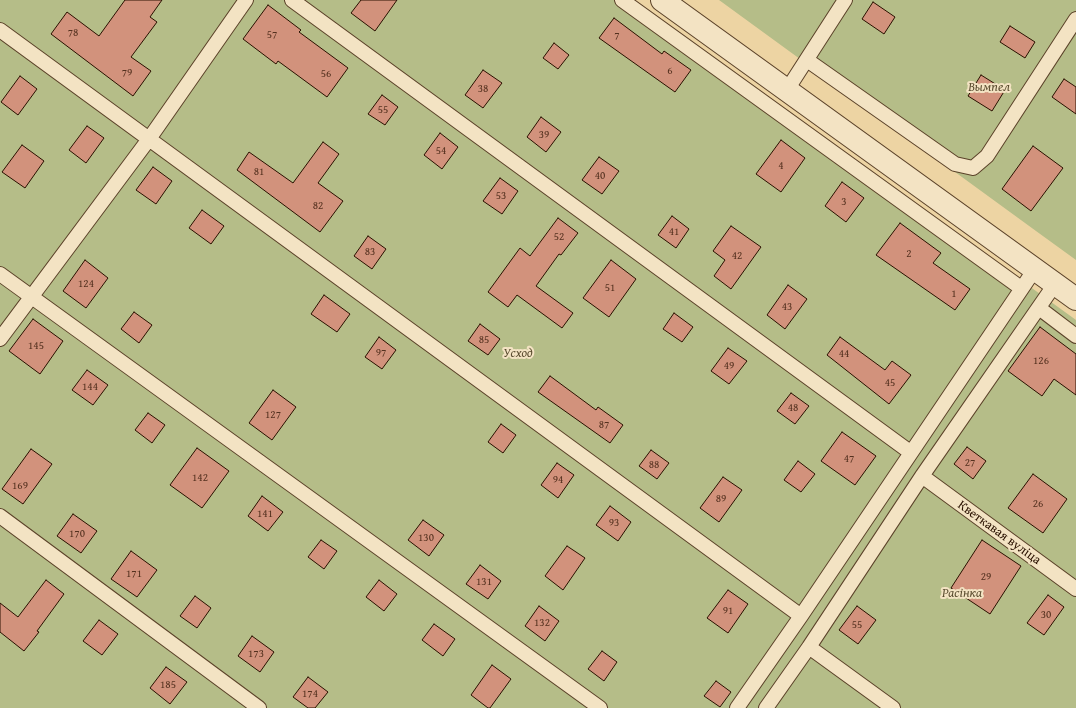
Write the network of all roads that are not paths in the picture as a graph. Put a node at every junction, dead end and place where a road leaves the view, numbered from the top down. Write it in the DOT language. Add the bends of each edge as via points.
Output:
graph roads {
  1 [pos="246,0"];
  2 [pos="292,0"];
  3 [pos="622,0"];
  4 [pos="662,0"];
  5 [pos="845,0"];
  6 [pos="1076,19"];
  7 [pos="0,30"];
  8 [pos="807,60"];
  9 [pos="787,90"];
  10 [pos="149,139"];
  11 [pos="1034,269"];
  12 [pos="0,274"];
  13 [pos="1055,284"];
  14 [pos="1021,288"];
  15 [pos="31,296"];
  16 [pos="1076,299"];
  17 [pos="1038,308"];
  18 [pos="1076,336"];
  19 [pos="0,339"];
  20 [pos="910,452"];
  21 [pos="922,476"];
  22 [pos="0,516"];
  23 [pos="1076,589"];
  24 [pos="801,616"];
  25 [pos="809,647"];
  26 [pos="259,708"];
  27 [pos="600,708"];
  28 [pos="737,708"];
  29 [pos="766,708"];
  30 [pos="893,708"];
  1 -- 10 [label="lane"];
  2 -- 20 [label="lane"];
  3 -- 14 [label="lane"];
  4 -- 9 [label="street"];
  5 -- 8 [label="lane"];
  6 -- 8 [label="lane" via="987,156 973,168 955,164"];
  7 -- 10 [label="lane"];
  8 -- 9 [label="lane"];
  9 -- 11 [label="street"];
  10 -- 15 [label="lane"];
  10 -- 24 [label="lane"];
  11 -- 13 [label="street"];
  11 -- 14 [label="lane"];
  12 -- 15 [label="lane"];
  13 -- 16 [label="street"];
  13 -- 17 [label="lane"];
  14 -- 20 [label="lane"];
  15 -- 19 [label="lane"];
  15 -- 27 [label="lane"];
  17 -- 18 [label="lane"];
  17 -- 21 [label="lane"];
  20 -- 24 [label="lane"];
  21 -- 23 [label="lane, Кветкавая вуліца"];
  21 -- 25 [label="lane"];
  22 -- 26 [label="lane"];
  24 -- 28 [label="lane"];
  25 -- 29 [label="lane"];
  25 -- 30 [label="lane"];
}
